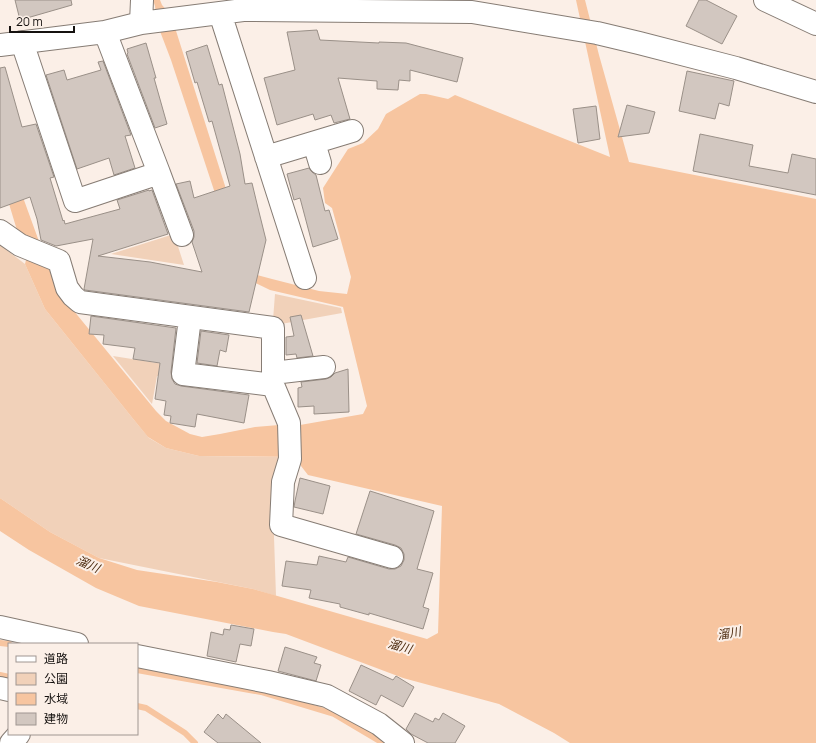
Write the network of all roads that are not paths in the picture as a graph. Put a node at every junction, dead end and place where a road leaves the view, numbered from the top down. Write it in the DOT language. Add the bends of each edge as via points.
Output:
graph roads {
  1 [pos="142,0"];
  2 [pos="481,0"];
  3 [pos="765,0"];
  4 [pos="220,13"];
  5 [pos="531,21"];
  6 [pos="141,24"];
  7 [pos="816,24"];
  8 [pos="105,32"];
  9 [pos="22,42"];
  10 [pos="0,44"];
  11 [pos="816,92"];
  12 [pos="352,131"];
  13 [pos="266,157"];
  14 [pos="159,173"];
  15 [pos="0,231"];
  16 [pos="182,235"];
  17 [pos="305,278"];
  18 [pos="190,318"];
  19 [pos="324,367"];
  20 [pos="273,379"];
  21 [pos="392,556"];
  22 [pos="0,628"];
  23 [pos="72,643"];
  24 [pos="138,656"];
  25 [pos="18,735"];
  26 [pos="11,743"];
  27 [pos="403,743"];
  1 -- 6 [label="street"];
  2 -- 5 [label="street"];
  3 -- 7 [label="street"];
  4 -- 5 [label="street" via="243,10 472,12"];
  4 -- 6 [label="street"];
  4 -- 13 [label="street"];
  5 -- 11 [label="street" via="639,43"];
  6 -- 8 [label="street"];
  8 -- 9 [label="street"];
  8 -- 14 [label="street"];
  9 -- 10 [label="street"];
  9 -- 14 [label="street" via="75,201"];
  12 -- 13 [label="street" via="317,153"];
  13 -- 17 [label="street"];
  14 -- 16 [label="street"];
  15 -- 18 [label="street" via="20,245 59,261 67,288 80,302"];
  18 -- 20 [label="street" via="273,328"];
  18 -- 20 [label="street" via="183,374"];
  19 -- 20 [label="street"];
  20 -- 21 [label="street" via="289,423 290,459 283,482 281,525"];
  22 -- 23 [label="street"];
  24 -- 27 [label="street" via="328,696 379,724"];
  25 -- 26 [label="street"];
}
